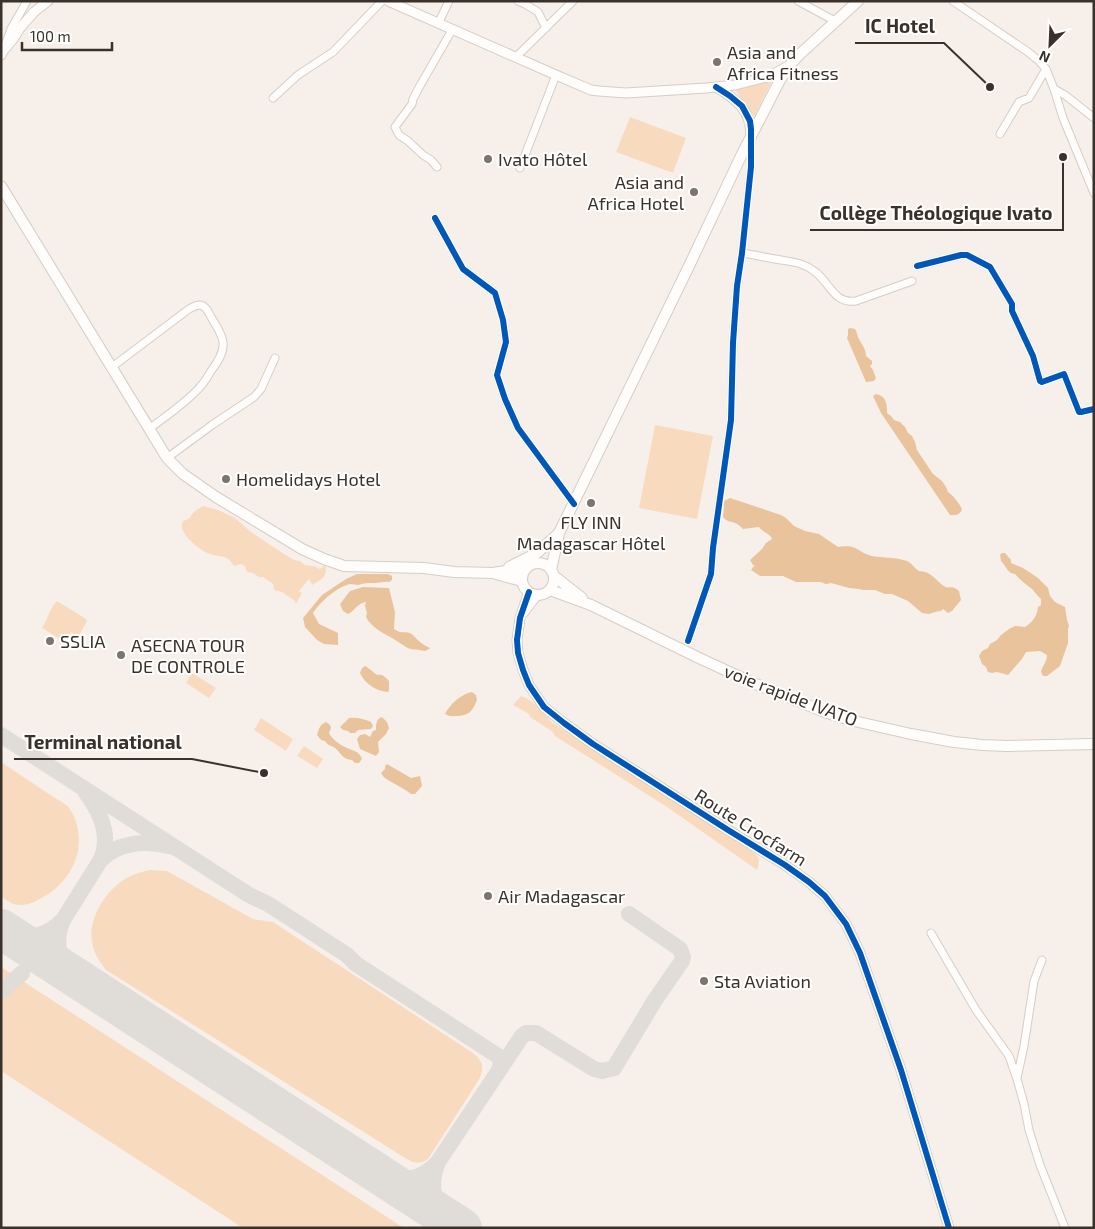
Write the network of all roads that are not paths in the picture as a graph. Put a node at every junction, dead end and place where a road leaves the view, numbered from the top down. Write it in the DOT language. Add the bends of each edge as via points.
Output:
graph roads {
  1 [pos="27,1"];
  2 [pos="48,1"];
  3 [pos="382,1"];
  4 [pos="388,1"];
  5 [pos="449,1"];
  6 [pos="518,1"];
  7 [pos="573,1"];
  8 [pos="798,1"];
  9 [pos="858,1"];
  10 [pos="953,1"];
  11 [pos="835,21"];
  12 [pos="438,24"];
  13 [pos="546,28"];
  14 [pos="452,30"];
  15 [pos="2,53"];
  16 [pos="516,57"];
  17 [pos="790,65"];
  18 [pos="1046,69"];
  19 [pos="556,76"];
  20 [pos="716,87"];
  21 [pos="1054,89"];
  22 [pos="273,98"];
  23 [pos="1094,118"];
  24 [pos="1000,134"];
  25 [pos="751,136"];
  26 [pos="437,168"];
  27 [pos="520,168"];
  28 [pos="1,186"];
  29 [pos="1094,193"];
  30 [pos="435,218"];
  31 [pos="742,253"];
  32 [pos="916,266"];
  33 [pos="912,280"];
  34 [pos="275,358"];
  35 [pos="112,367"];
  36 [pos="1094,409"];
  37 [pos="150,429"];
  38 [pos="167,458"];
  39 [pos="574,504"];
  40 [pos="560,533"];
  41 [pos="529,566"];
  42 [pos="493,573"];
  43 [pos="552,573"];
  44 [pos="522,581"];
  45 [pos="550,590"];
  46 [pos="533,594"];
  47 [pos="590,605"];
  48 [pos="688,640"];
  49 [pos="1094,744"];
  50 [pos="930,933"];
  51 [pos="1042,960"];
  52 [pos="1017,1079"];
  53 [pos="949,1228"];
  54 [pos="1065,1228"];
  1 -- 15 [label="street" via="11,28"];
  2 -- 15 [label="street" via="34,12"];
  3 -- 22 [label="street" via="334,52 298,76"];
  4 -- 12 [label="street"];
  5 -- 12 [label="street"];
  6 -- 13 [label="street" via="538,12"];
  7 -- 13 [label="street"];
  8 -- 11 [label="street"];
  9 -- 11 [label="main road"];
  10 -- 18 [label="street" via="1039,60"];
  11 -- 17 [label="main road"];
  12 -- 14 [label="street"];
  13 -- 16 [label="street"];
  14 -- 16 [label="street"];
  14 -- 26 [label="street" via="412,104 395,127 399,135"];
  16 -- 19 [label="street"];
  17 -- 20 [label="street" via="770,76"];
  17 -- 25 [label="main road"];
  18 -- 21 [label="street"];
  18 -- 24 [label="street" via="1029,98 1019,102"];
  19 -- 20 [label="street" via="591,90 626,93"];
  19 -- 27 [label="street"];
  20 -- 25 [label="street" via="742,106 750,120"];
  21 -- 23 [label="street"];
  21 -- 29 [label="street"];
  25 -- 31 [label="street"];
  25 -- 39 [label="main road"];
  28 -- 35 [label="main road"];
  30 -- 39 [label="street" via="463,269 495,293 506,342 497,375 504,399 518,428"];
  31 -- 33 [label="street" via="804,265 818,273 836,296 850,302"];
  31 -- 48 [label="street" via="733,343 731,420 711,574"];
  32 -- 36 [label="street" via="967,255 990,268 1012,304 1040,381 1064,374 1079,412"];
  34 -- 38 [label="street" via="254,397"];
  35 -- 37 [label="main road"];
  35 -- 37 [label="street" via="197,304 208,311 223,339 220,356 201,386"];
  37 -- 38 [label="main road"];
  38 -- 42 [label="main road" via="194,483 277,535 324,559 344,566"];
  39 -- 40 [label="main road"];
  40 -- 41 [label="main road"];
  40 -- 42 [label="main road" via="537,553"];
  40 -- 43 [label="main road"];
  41 -- 42 [label="main road"];
  41 -- 43 [label="main road" via="546,565"];
  41 -- 44 [label="main road"];
  42 -- 44 [label="main road"];
  43 -- 45 [label="main road"];
  43 -- 47 [label="main road"];
  44 -- 46 [label="main road"];
  45 -- 46 [label="main road" via="544,594"];
  45 -- 47 [label="main road"];
  46 -- 53 [label="street, Route Crocfarm" via="520,618 518,653 529,685 544,707 593,744 785,865 825,896 840,914 860,953 901,1070"];
  47 -- 49 [label="main road, voie rapide IVATO" via="751,682 854,721 982,745"];
  50 -- 52 [label="street" via="1008,1056"];
  51 -- 52 [label="street" via="1034,981"];
  52 -- 54 [label="street" via="1028,1130"];
}
